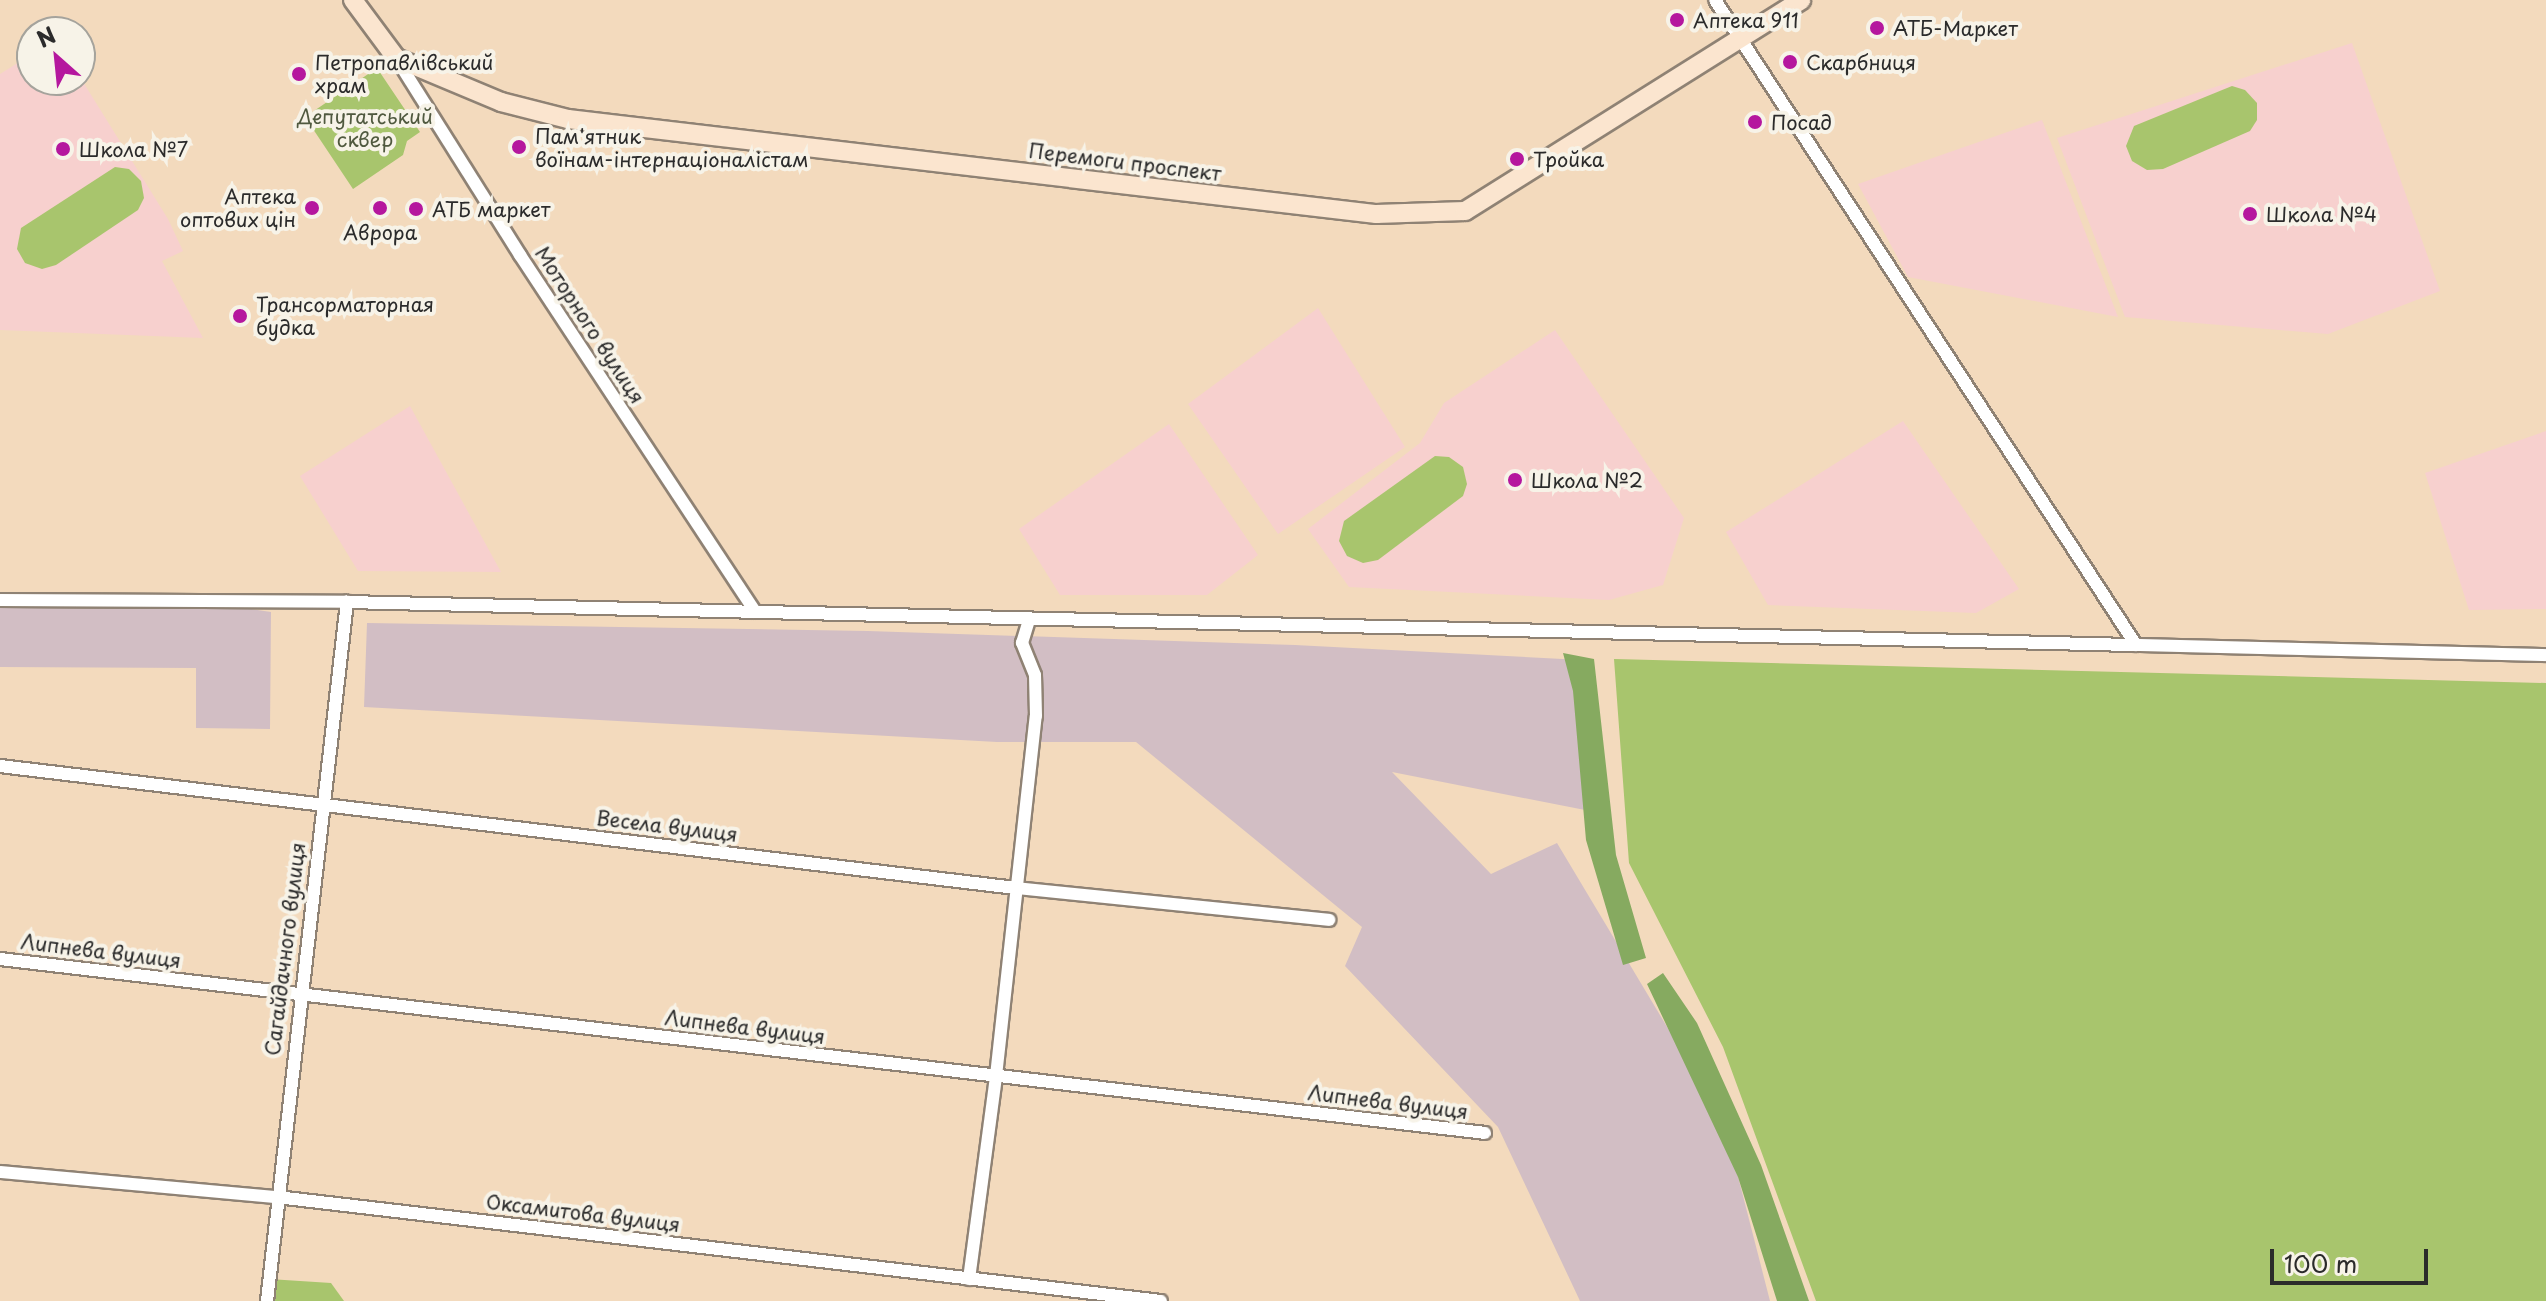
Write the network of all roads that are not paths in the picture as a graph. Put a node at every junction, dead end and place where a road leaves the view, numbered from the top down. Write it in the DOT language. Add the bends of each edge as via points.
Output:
graph roads {
  1 [pos="353,0"];
  2 [pos="1715,0"];
  3 [pos="1801,0"];
  4 [pos="1742,40"];
  5 [pos="396,58"];
  6 [pos="0,600"];
  7 [pos="347,602"];
  8 [pos="755,612"];
  9 [pos="1029,620"];
  10 [pos="2136,645"];
  11 [pos="2546,655"];
  12 [pos="0,766"];
  13 [pos="322,804"];
  14 [pos="1016,888"];
  15 [pos="1329,920"];
  16 [pos="0,959"];
  17 [pos="300,995"];
  18 [pos="996,1076"];
  19 [pos="1485,1133"];
  20 [pos="0,1172"];
  21 [pos="277,1197"];
  22 [pos="969,1279"];
  23 [pos="267,1301"];
  24 [pos="1161,1301"];
  1 -- 5 [label="street"];
  2 -- 4 [label="street"];
  3 -- 4 [label="street, Перемоги проспект"];
  4 -- 5 [label="street, Перемоги проспект" via="1465,211 1376,214 568,119 501,102"];
  4 -- 10 [label="street"];
  5 -- 8 [label="street, Моторного вулиця" via="537,283"];
  6 -- 7 [label="street"];
  7 -- 8 [label="street"];
  7 -- 13 [label="street, Сагайдачного вулиця"];
  8 -- 9 [label="street"];
  9 -- 10 [label="street"];
  9 -- 14 [label="street" via="1022,643 1035,675 1036,716"];
  10 -- 11 [label="street"];
  12 -- 13 [label="street, Весела вулиця"];
  13 -- 14 [label="street, Весела вулиця"];
  13 -- 17 [label="street, Сагайдачного вулиця"];
  14 -- 15 [label="street, Весела вулиця"];
  14 -- 18 [label="street"];
  16 -- 17 [label="street, Липнева вулиця"];
  17 -- 18 [label="street, Липнева вулиця"];
  17 -- 21 [label="street, Сагайдачного вулиця"];
  18 -- 19 [label="street, Липнева вулиця"];
  18 -- 22 [label="street"];
  20 -- 21 [label="street, Оксамитова вулиця"];
  21 -- 22 [label="street, Оксамитова вулиця"];
  21 -- 23 [label="street, Сагайдачного вулиця"];
  22 -- 24 [label="street, Оксамитова вулиця"];
}
